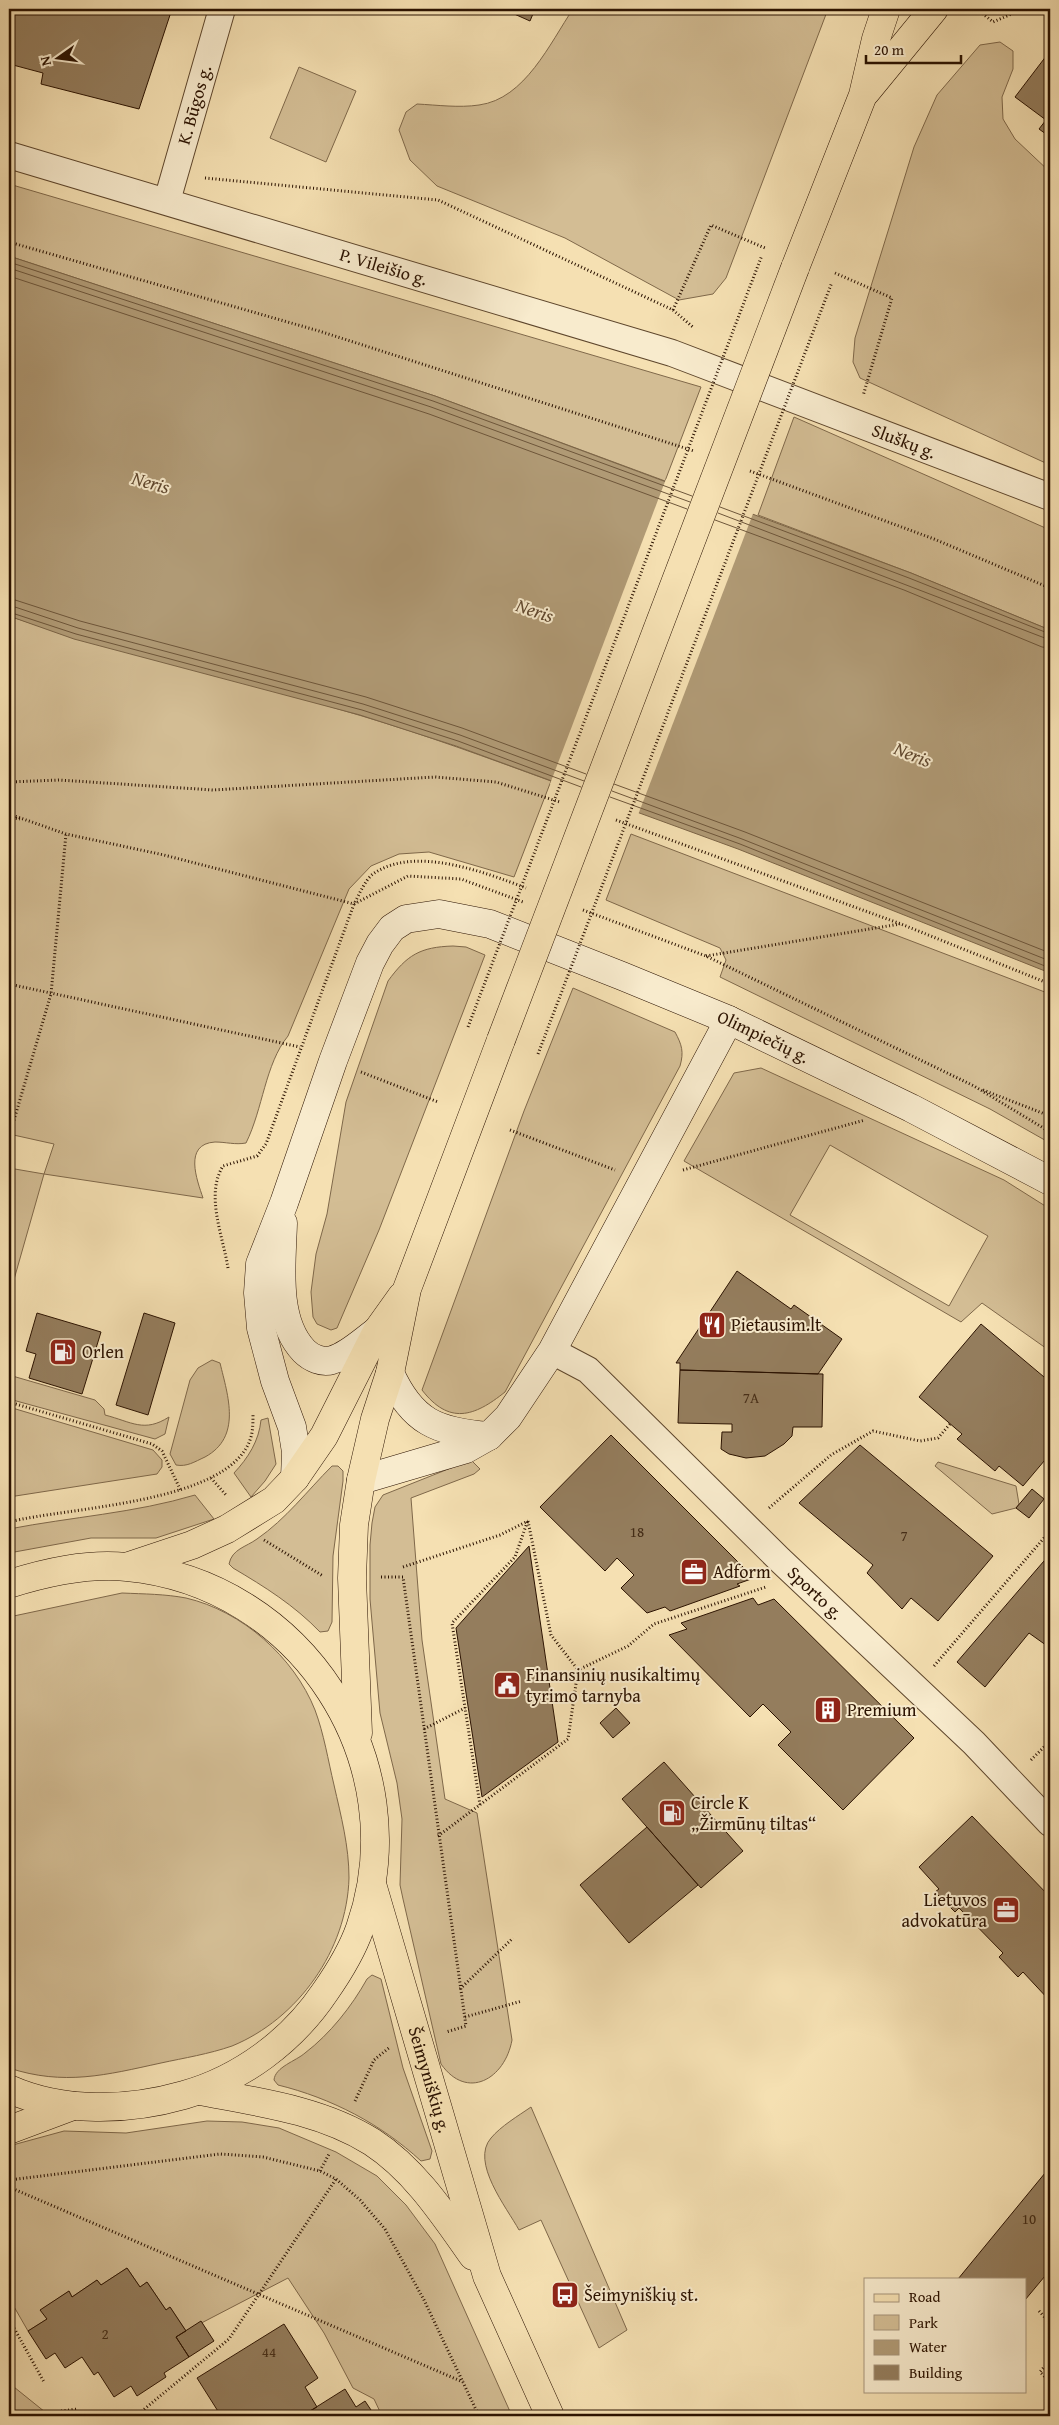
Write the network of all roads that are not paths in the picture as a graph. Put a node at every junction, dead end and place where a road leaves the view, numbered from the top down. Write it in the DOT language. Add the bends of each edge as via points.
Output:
graph roads {
  1 [pos="222,9"];
  2 [pos="886,9"];
  3 [pos="934,9"];
  4 [pos="863,95"];
  5 [pos="9,155"];
  6 [pos="167,201"];
  7 [pos="758,384"];
  8 [pos="1050,497"];
  9 [pos="729,1020"];
  10 [pos="1050,1182"];
  11 [pos="284,1203"];
  12 [pos="407,1289"];
  13 [pos="377,1331"];
  14 [pos="552,1351"];
  15 [pos="390,1373"];
  16 [pos="489,1436"];
  17 [pos="295,1478"];
  18 [pos="360,1480"];
  19 [pos="127,1567"];
  20 [pos="9,1584"];
  21 [pos="359,1744"];
  22 [pos="1050,1823"];
  23 [pos="372,1882"];
  24 [pos="9,2089"];
  25 [pos="200,2091"];
  26 [pos="73,2106"];
  27 [pos="9,2130"];
  28 [pos="487,2276"];
  29 [pos="550,2416"];
  1 -- 6 [label="street, K. Būgos g."];
  2 -- 4 [label="main road"];
  3 -- 4 [label="main road"];
  4 -- 12 [label="main road, bridge"];
  5 -- 6 [label="street, P. Vileišio g."];
  6 -- 7 [label="street, P. Vileišio g." via="672,353"];
  7 -- 8 [label="street, Sluškų g."];
  9 -- 10 [label="street, Olimpiečių g." via="911,1108"];
  9 -- 11 [label="street, Olimpiečių g." via="490,924 439,914 406,919 392,928 370,963"];
  9 -- 14 [label="street"];
  11 -- 13 [label="street" via="282,1276 287,1322 295,1341 310,1357 325,1361 340,1356"];
  11 -- 17 [label="street, Olimpiečių g." via="260,1264 258,1294 267,1350 292,1427 296,1452"];
  12 -- 13 [label="main road"];
  12 -- 15 [label="main road"];
  13 -- 17 [label="main road" via="324,1436"];
  14 -- 16 [label="street" via="508,1417"];
  14 -- 22 [label="street, Sporto g." via="588,1370 797,1576 998,1767"];
  15 -- 16 [label="street" via="410,1409 437,1426"];
  15 -- 18 [label="main road"];
  16 -- 18 [label="street" via="466,1449"];
  17 -- 19 [label="main road" via="274,1500 246,1518 192,1544"];
  18 -- 21 [label="main road" via="352,1578"];
  19 -- 20 [label="main road" via="75,1568"];
  19 -- 21 [label="main road" via="178,1576 217,1592 269,1622 306,1657 332,1691"];
  21 -- 23 [label="main road" via="371,1789 375,1836"];
  23 -- 25 [label="main road" via="356,1936 340,1970 314,2009 281,2043 242,2070"];
  23 -- 28 [label="main road, Šeimyniškių g."];
  24 -- 26 [label="main road"];
  25 -- 26 [label="main road" via="159,2102 116,2108"];
  25 -- 28 [label="main road, Šeimyniškių g." via="277,2105 342,2126 373,2142 406,2170 438,2206"];
  26 -- 27 [label="main road"];
  28 -- 29 [label="main road, Šeimyniškių g."];
}
